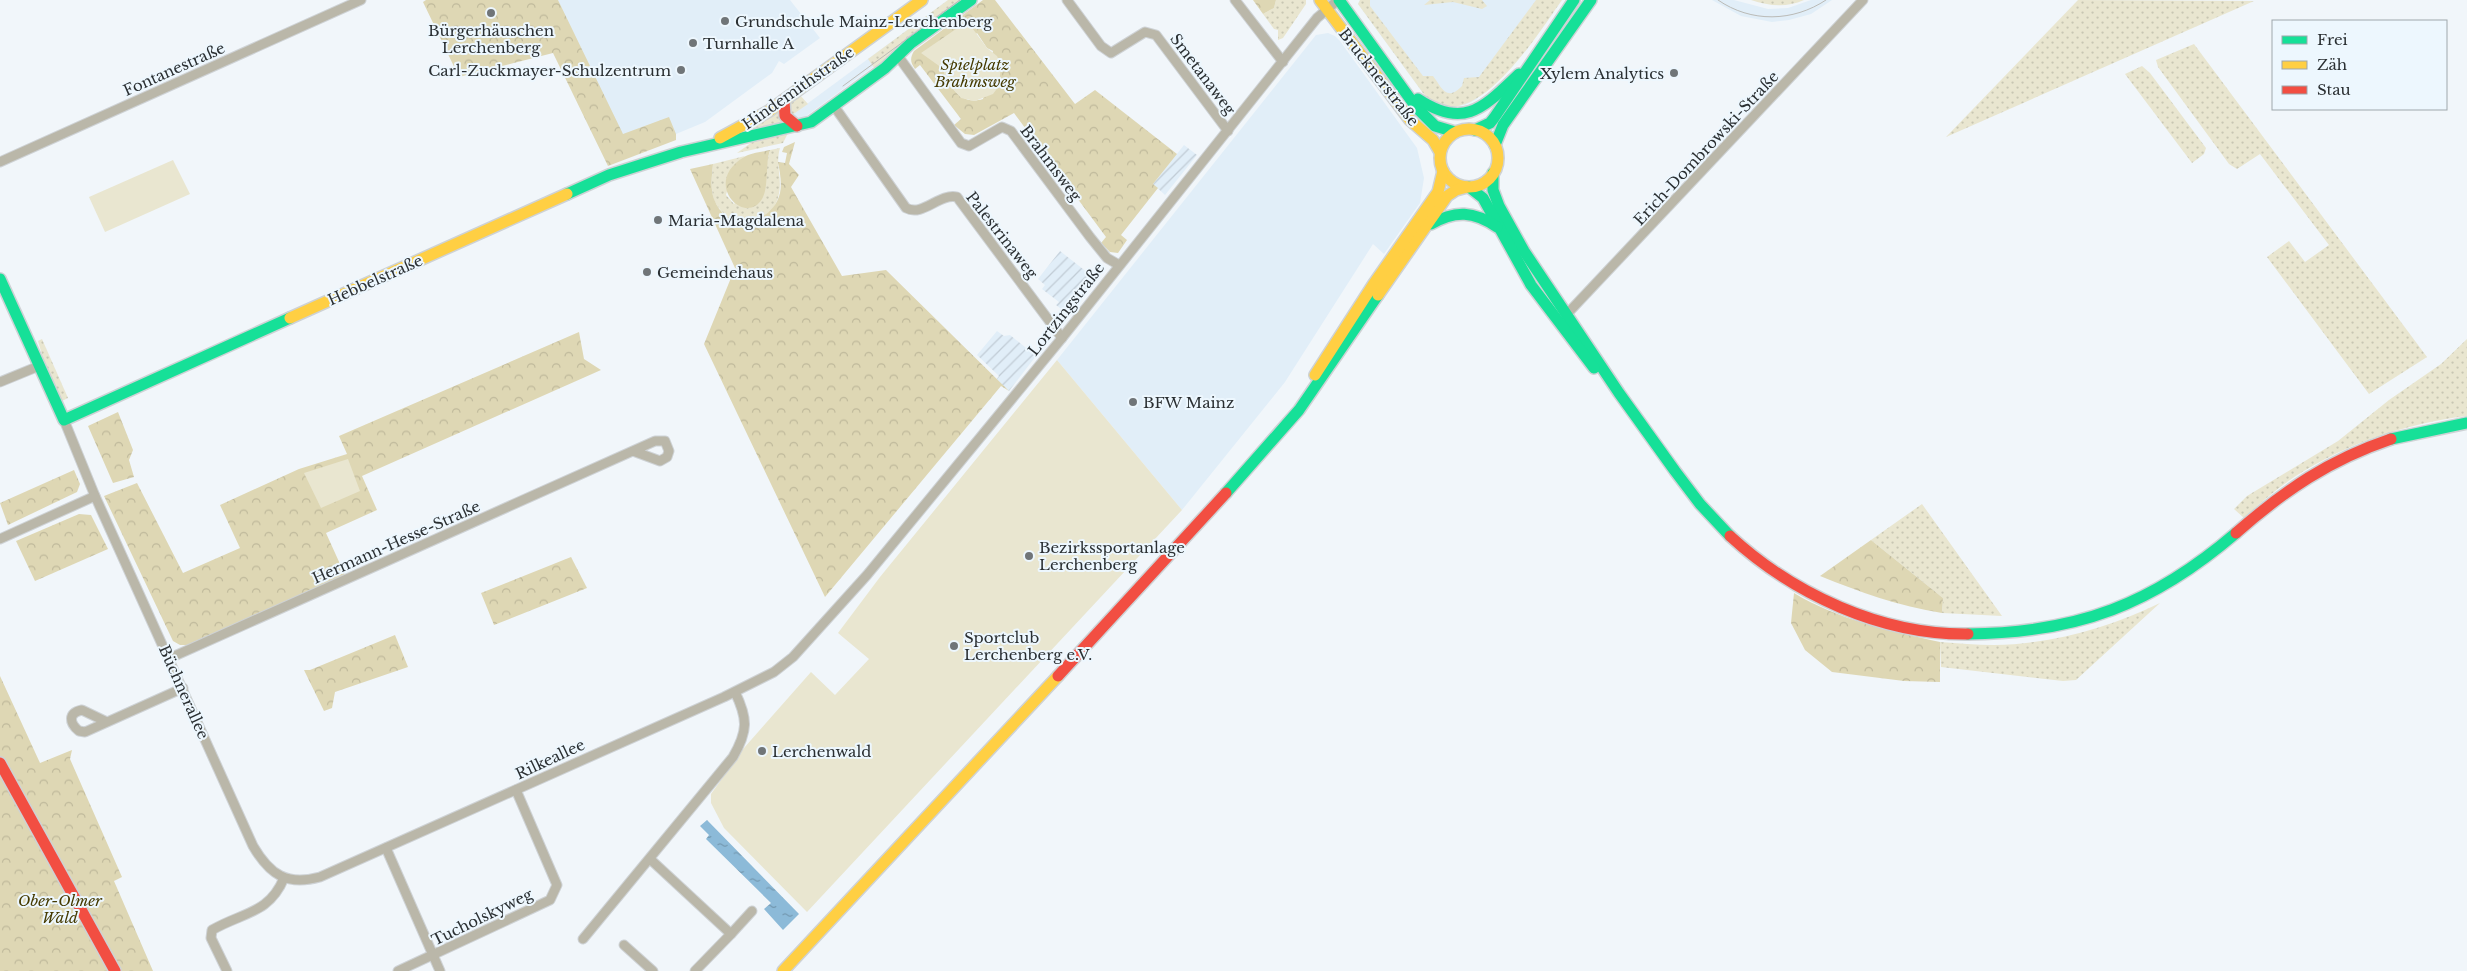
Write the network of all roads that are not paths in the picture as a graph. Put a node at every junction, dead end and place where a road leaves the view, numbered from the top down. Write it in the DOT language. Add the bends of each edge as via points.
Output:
graph roads {
  1 [pos="359,0"];
  2 [pos="922,0"];
  3 [pos="971,0"];
  4 [pos="1067,0"];
  5 [pos="1235,0"];
  6 [pos="1339,0"];
  7 [pos="1574,0"];
  8 [pos="1590,0"];
  9 [pos="1863,0"];
  10 [pos="1324,4"];
  11 [pos="898,56"];
  12 [pos="1283,62"];
  13 [pos="1526,67"];
  14 [pos="1396,77"];
  15 [pos="784,100"];
  16 [pos="834,106"];
  17 [pos="797,126"];
  18 [pos="1475,130"];
  19 [pos="1228,131"];
  20 [pos="1455,132"];
  21 [pos="1495,145"];
  22 [pos="689,150"];
  23 [pos="1440,152"];
  24 [pos="0,162"];
  25 [pos="1443,171"];
  26 [pos="1493,173"];
  27 [pos="1468,187"];
  28 [pos="1425,228"];
  29 [pos="1498,229"];
  30 [pos="1119,265"];
  31 [pos="0,280"];
  32 [pos="1567,314"];
  33 [pos="1062,338"];
  34 [pos="39,366"];
  35 [pos="0,382"];
  36 [pos="1628,407"];
  37 [pos="64,420"];
  38 [pos="2467,423"];
  39 [pos="633,451"];
  40 [pos="1263,452"];
  41 [pos="95,496"];
  42 [pos="0,539"];
  43 [pos="814,634"];
  44 [pos="170,658"];
  45 [pos="183,688"];
  46 [pos="736,692"];
  47 [pos="107,722"];
  48 [pos="0,763"];
  49 [pos="516,790"];
  50 [pos="386,848"];
  51 [pos="650,859"];
  52 [pos="284,878"];
  53 [pos="752,911"];
  54 [pos="731,934"];
  55 [pos="583,939"];
  56 [pos="624,945"];
  57 [pos="434,955"];
  58 [pos="115,971"];
  59 [pos="226,971"];
  60 [pos="398,971"];
  61 [pos="440,971"];
  62 [pos="653,971"];
  63 [pos="695,971"];
  64 [pos="783,971"];
  1 -- 24 [label="street, Fontanestraße"];
  2 -- 15 [label="main road, Hindemithstraße"];
  3 -- 11 [label="main road, Hindemithstraße"];
  4 -- 19 [label="street, Smetanaweg" via="1100,46 1111,53 1145,32 1156,35"];
  5 -- 12 [label="street"];
  6 -- 10 [label="street, Lortzingstraße"];
  6 -- 14 [label="main road, Brucknerstraße"];
  7 -- 13 [label="main road"];
  8 -- 21 [label="main road" via="1503,125"];
  9 -- 32 [label="street, Erich-Dombrowski-Straße"];
  10 -- 12 [label="street, Lortzingstraße"];
  10 -- 23 [label="main road, Brucknerstraße" via="1405,113"];
  11 -- 16 [label="main road, Hindemithstraße"];
  11 -- 30 [label="street, Brahmsweg" via="961,143 969,146 1002,127 1011,131 1107,258"];
  12 -- 19 [label="street, Lortzingstraße"];
  13 -- 14 [label="main road" via="1488,103 1463,115 1444,115 1432,110"];
  13 -- 18 [label="main road" via="1494,118"];
  14 -- 20 [label="main road, Brucknerstraße" via="1416,107 1435,126"];
  15 -- 17 [label="main road" via="785,116"];
  15 -- 22 [label="main road, Hindemithstraße" via="743,127"];
  16 -- 17 [label="main road, Hindemithstraße" via="811,122"];
  16 -- 33 [label="street, Palestrinaweg" via="906,208 918,210 944,196 958,197"];
  17 -- 22 [label="main road, Hindemithstraße"];
  18 -- 20 [label="main road"];
  18 -- 21 [label="main road" via="1487,135"];
  19 -- 30 [label="street, Lortzingstraße"];
  20 -- 23 [label="main road" via="1445,141"];
  21 -- 26 [label="main road" via="1498,160"];
  22 -- 37 [label="main road, Hebbelstraße" via="609,175"];
  23 -- 25 [label="main road"];
  25 -- 27 [label="main road" via="1450,180"];
  25 -- 40 [label="main road" via="1438,192"];
  26 -- 27 [label="main road" via="1483,183"];
  26 -- 32 [label="main road" via="1494,192 1504,214"];
  27 -- 28 [label="main road" via="1451,193"];
  27 -- 29 [label="main road" via="1483,198"];
  28 -- 29 [label="main road" via="1446,215 1461,212 1482,216"];
  28 -- 40 [label="main road" via="1324,376"];
  29 -- 36 [label="main road" via="1531,285 1577,349"];
  30 -- 33 [label="street, Lortzingstraße"];
  31 -- 34 [label="main road, Büchnerallee"];
  32 -- 36 [label="main road"];
  33 -- 43 [label="street, Lortzingstraße" via="867,575"];
  34 -- 35 [label="street"];
  34 -- 37 [label="main road, Büchnerallee"];
  36 -- 38 [label="main road" via="1705,509 1742,547 1772,570 1822,600 1867,618 1913,630 1974,636 2039,632 2115,611 2181,576 2286,492 2335,461 2402,435"];
  37 -- 41 [label="street, Büchnerallee"];
  39 -- 44 [label="street, Hermann-Hesse-Straße"];
  40 -- 64 [label="main road" via="1168,559"];
  41 -- 42 [label="street"];
  41 -- 44 [label="street, Büchnerallee"];
  43 -- 46 [label="street, Rilkeallee" via="783,665"];
  44 -- 45 [label="street, Büchnerallee"];
  45 -- 47 [label="street"];
  45 -- 52 [label="street, Büchnerallee" via="253,846 261,860"];
  46 -- 49 [label="street, Rilkeallee"];
  46 -- 51 [label="street" via="744,712 744,739"];
  48 -- 58 [label="main road"];
  49 -- 50 [label="street, Rilkeallee"];
  49 -- 57 [label="street, Tucholskyweg" via="556,885 550,900"];
  50 -- 52 [label="street, Rilkeallee" via="320,877 299,881"];
  50 -- 57 [label="street"];
  51 -- 54 [label="street"];
  51 -- 55 [label="street"];
  52 -- 59 [label="street" via="276,895 265,905 212,931 211,938"];
  53 -- 54 [label="street"];
  54 -- 63 [label="street"];
  56 -- 62 [label="street"];
  57 -- 60 [label="street, Tucholskyweg"];
  57 -- 61 [label="street"];
}
